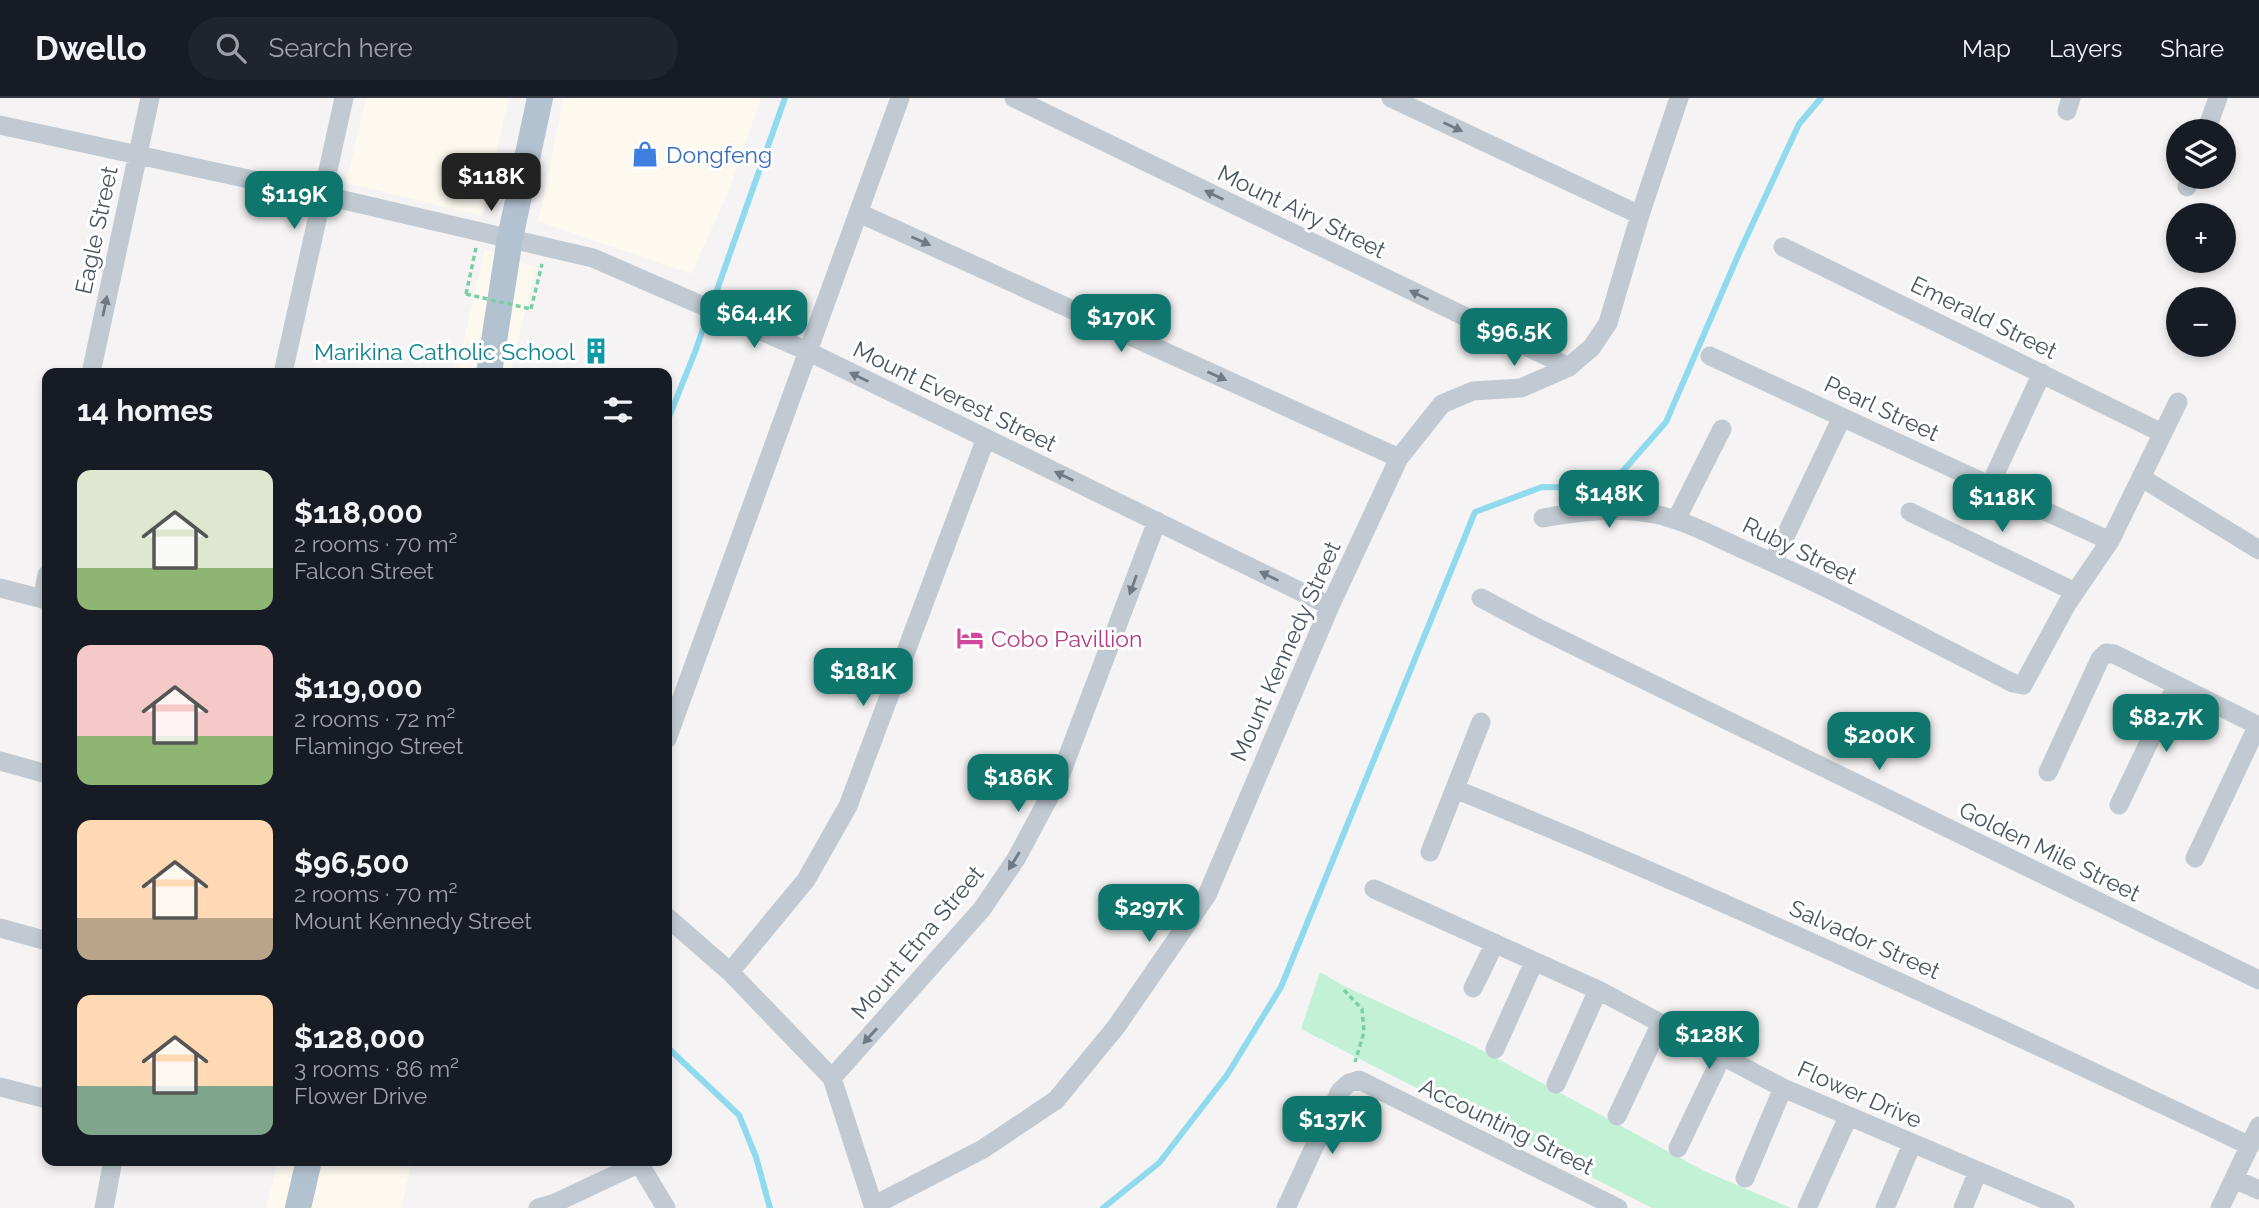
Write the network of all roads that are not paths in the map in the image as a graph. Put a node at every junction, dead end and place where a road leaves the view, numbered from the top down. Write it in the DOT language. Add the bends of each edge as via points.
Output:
graph roads {
  1 [pos="150,98"];
  2 [pos="344,98"];
  3 [pos="540,98"];
  4 [pos="900,98"];
  5 [pos="1014,98"];
  6 [pos="1391,98"];
  7 [pos="1679,98"];
  8 [pos="2218,98"];
  9 [pos="2210,119"];
  10 [pos="0,125"];
  11 [pos="137,155"];
  12 [pos="322,195"];
  13 [pos="859,213"];
  14 [pos="1640,215"];
  15 [pos="510,238"];
  16 [pos="1783,247"];
  17 [pos="807,351"];
  18 [pos="1710,356"];
  19 [pos="1569,367"];
  20 [pos="92,368"];
  21 [pos="284,368"];
  22 [pos="490,368"];
  23 [pos="2042,373"];
  24 [pos="2178,402"];
  25 [pos="1842,417"];
  26 [pos="1723,429"];
  27 [pos="2162,433"];
  28 [pos="986,438"];
  29 [pos="1399,458"];
  30 [pos="2142,478"];
  31 [pos="1990,485"];
  32 [pos="1910,512"];
  33 [pos="1543,518"];
  34 [pos="1676,520"];
  35 [pos="1157,521"];
  36 [pos="2110,541"];
  37 [pos="2259,550"];
  38 [pos="1773,562"];
  39 [pos="0,588"];
  40 [pos="2075,592"];
  41 [pos="1481,598"];
  42 [pos="42,599"];
  43 [pos="1330,606"];
  44 [pos="2176,686"];
  45 [pos="1481,722"];
  46 [pos="672,725"];
  47 [pos="2258,726"];
  48 [pos="0,761"];
  49 [pos="2048,772"];
  50 [pos="42,773"];
  51 [pos="1455,789"];
  52 [pos="2119,805"];
  53 [pos="1430,852"];
  54 [pos="2195,858"];
  55 [pos="1374,889"];
  56 [pos="672,920"];
  57 [pos="0,928"];
  58 [pos="42,940"];
  59 [pos="1495,943"];
  60 [pos="1534,962"];
  61 [pos="730,972"];
  62 [pos="2259,981"];
  63 [pos="1473,988"];
  64 [pos="1598,990"];
  65 [pos="1661,1023"];
  66 [pos="1495,1049"];
  67 [pos="1722,1056"];
  68 [pos="832,1078"];
  69 [pos="1556,1084"];
  70 [pos="0,1087"];
  71 [pos="1783,1088"];
  72 [pos="42,1098"];
  73 [pos="1617,1116"];
  74 [pos="1848,1117"];
  75 [pos="2259,1126"];
  76 [pos="1912,1144"];
  77 [pos="2249,1146"];
  78 [pos="1678,1148"];
  79 [pos="112,1166"];
  80 [pos="308,1166"];
  81 [pos="629,1166"];
  82 [pos="640,1166"];
  83 [pos="1978,1171"];
  84 [pos="1745,1178"];
  85 [pos="2234,1179"];
  86 [pos="2259,1191"];
  87 [pos="2055,1206"];
  88 [pos="873,1207"];
  89 [pos="104,1208"];
  90 [pos="298,1208"];
  91 [pos="538,1208"];
  92 [pos="666,1208"];
  93 [pos="1286,1208"];
  94 [pos="1618,1208"];
  95 [pos="1807,1208"];
  96 [pos="1885,1208"];
  97 [pos="1963,1208"];
  98 [pos="2220,1208"];
  1 -- 11 [label="street, Eagle Street"];
  2 -- 12 [label="street"];
  3 -- 15 [label="main road"];
  4 -- 13 [label="street"];
  19 -- 5 [label="street, Mount Airy Street, one-way"];
  6 -- 14 [label="street, one-way"];
  7 -- 14 [label="street, Mount Kennedy Street"];
  8 -- 9 [label="street"];
  10 -- 11 [label="street, Mount Everest Street"];
  11 -- 12 [label="street, Mount Everest Street"];
  20 -- 11 [label="street, Eagle Street, one-way"];
  12 -- 15 [label="street, Mount Everest Street"];
  12 -- 21 [label="street"];
  13 -- 17 [label="street"];
  13 -- 29 [label="street, one-way"];
  14 -- 19 [label="street, Mount Kennedy Street" via="1608,323 1592,347"];
  15 -- 17 [label="street, Mount Everest Street" via="593,258"];
  15 -- 22 [label="main road"];
  16 -- 23 [label="street, Emerald Street"];
  28 -- 17 [label="street, Mount Everest Street, one-way"];
  17 -- 46 [label="street"];
  18 -- 25 [label="street, Pearl Street"];
  19 -- 29 [label="street, Mount Kennedy Street" via="1521,388 1473,391 1442,404"];
  23 -- 27 [label="street, Emerald Street"];
  23 -- 31 [label="street"];
  24 -- 27 [label="street"];
  25 -- 31 [label="street, Pearl Street"];
  25 -- 38 [label="street"];
  26 -- 34 [label="street"];
  27 -- 30 [label="street"];
  35 -- 28 [label="street, Mount Everest Street, one-way"];
  28 -- 61 [label="street" via="848,806 806,880"];
  29 -- 43 [label="street, Mount Kennedy Street"];
  30 -- 36 [label="street"];
  30 -- 37 [label="street"];
  31 -- 36 [label="street, Pearl Street"];
  32 -- 40 [label="street"];
  33 -- 34 [label="street, Ruby Street" via="1604,510"];
  34 -- 38 [label="street, Ruby Street"];
  43 -- 35 [label="street, Mount Everest Street, one-way"];
  35 -- 68 [label="street, Mount Etna Street, one-way" via="1059,779 1016,859 982,909"];
  36 -- 40 [label="street"];
  38 -- 40 [label="street, Ruby Street" via="2022,685"];
  39 -- 42 [label="street"];
  41 -- 62 [label="street, Golden Mile Street"];
  43 -- 88 [label="street, Mount Kennedy Street" via="1207,895 1116,1027 1056,1100 983,1149"];
  44 -- 47 [label="street"];
  44 -- 49 [label="street" via="2106,653"];
  44 -- 52 [label="street"];
  45 -- 51 [label="street"];
  47 -- 54 [label="street"];
  48 -- 50 [label="street"];
  51 -- 53 [label="street"];
  51 -- 77 [label="street, Salvador Street" via="1652,870"];
  55 -- 59 [label="street, Flower Drive"];
  56 -- 61 [label="street"];
  57 -- 58 [label="street"];
  59 -- 60 [label="street, Flower Drive"];
  59 -- 63 [label="street"];
  60 -- 64 [label="street, Flower Drive"];
  60 -- 66 [label="street"];
  61 -- 68 [label="street"];
  64 -- 65 [label="street, Flower Drive"];
  64 -- 69 [label="street"];
  65 -- 67 [label="street, Flower Drive"];
  65 -- 73 [label="street"];
  67 -- 71 [label="street, Flower Drive"];
  67 -- 78 [label="street"];
  68 -- 88 [label="street"];
  70 -- 72 [label="street"];
  71 -- 74 [label="street, Flower Drive"];
  71 -- 84 [label="street"];
  74 -- 76 [label="street, Flower Drive"];
  74 -- 95 [label="street"];
  75 -- 77 [label="street"];
  76 -- 83 [label="street, Flower Drive"];
  76 -- 96 [label="street"];
  77 -- 85 [label="street"];
  79 -- 89 [label="street"];
  80 -- 90 [label="main road"];
  81 -- 91 [label="street"];
  82 -- 92 [label="street"];
  83 -- 87 [label="street, Flower Drive"];
  83 -- 97 [label="street"];
  85 -- 86 [label="street"];
  85 -- 98 [label="street"];
  93 -- 94 [label="street, Accounting Street" via="1340,1091 1359,1080"];
}
